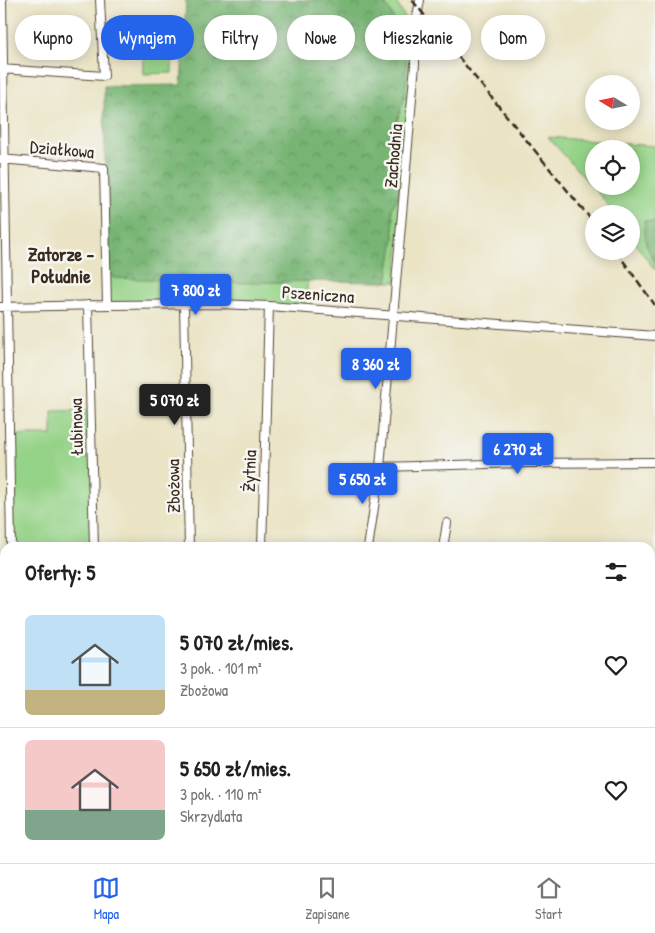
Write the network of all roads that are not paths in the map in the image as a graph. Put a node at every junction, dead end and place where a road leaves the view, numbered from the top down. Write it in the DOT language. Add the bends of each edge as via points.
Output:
graph roads {
  1 [pos="2,0"];
  2 [pos="100,0"];
  3 [pos="420,0"];
  4 [pos="1,69"];
  5 [pos="2,159"];
  6 [pos="184,304"];
  7 [pos="88,305"];
  8 [pos="107,305"];
  9 [pos="269,306"];
  10 [pos="4,307"];
  11 [pos="394,315"];
  12 [pos="653,336"];
  13 [pos="655,462"];
  14 [pos="380,466"];
  15 [pos="447,524"];
  16 [pos="11,542"];
  17 [pos="94,542"];
  18 [pos="189,542"];
  19 [pos="262,542"];
  20 [pos="369,542"];
  21 [pos="444,542"];
  1 -- 4 [label="street"];
  2 -- 4 [label="street" via="104,76"];
  3 -- 11 [label="street, Zachodnia" via="415,28 415,64"];
  4 -- 5 [label="street"];
  5 -- 8 [label="street, Działkowa" via="104,168"];
  5 -- 10 [label="street"];
  6 -- 8 [label="street, Pszeniczna"];
  6 -- 9 [label="street, Pszeniczna"];
  6 -- 18 [label="street, Zbożowa"];
  7 -- 8 [label="street, Pszeniczna"];
  7 -- 10 [label="street, Pszeniczna"];
  7 -- 17 [label="street, Łubinowa"];
  9 -- 11 [label="street, Pszeniczna"];
  9 -- 19 [label="street, Żytnia"];
  10 -- 16 [label="street"];
  11 -- 12 [label="street"];
  11 -- 14 [label="street, Zachodnia"];
  13 -- 14 [label="street"];
  14 -- 20 [label="street, Zachodnia"];
  15 -- 21 [label="street"];
}
